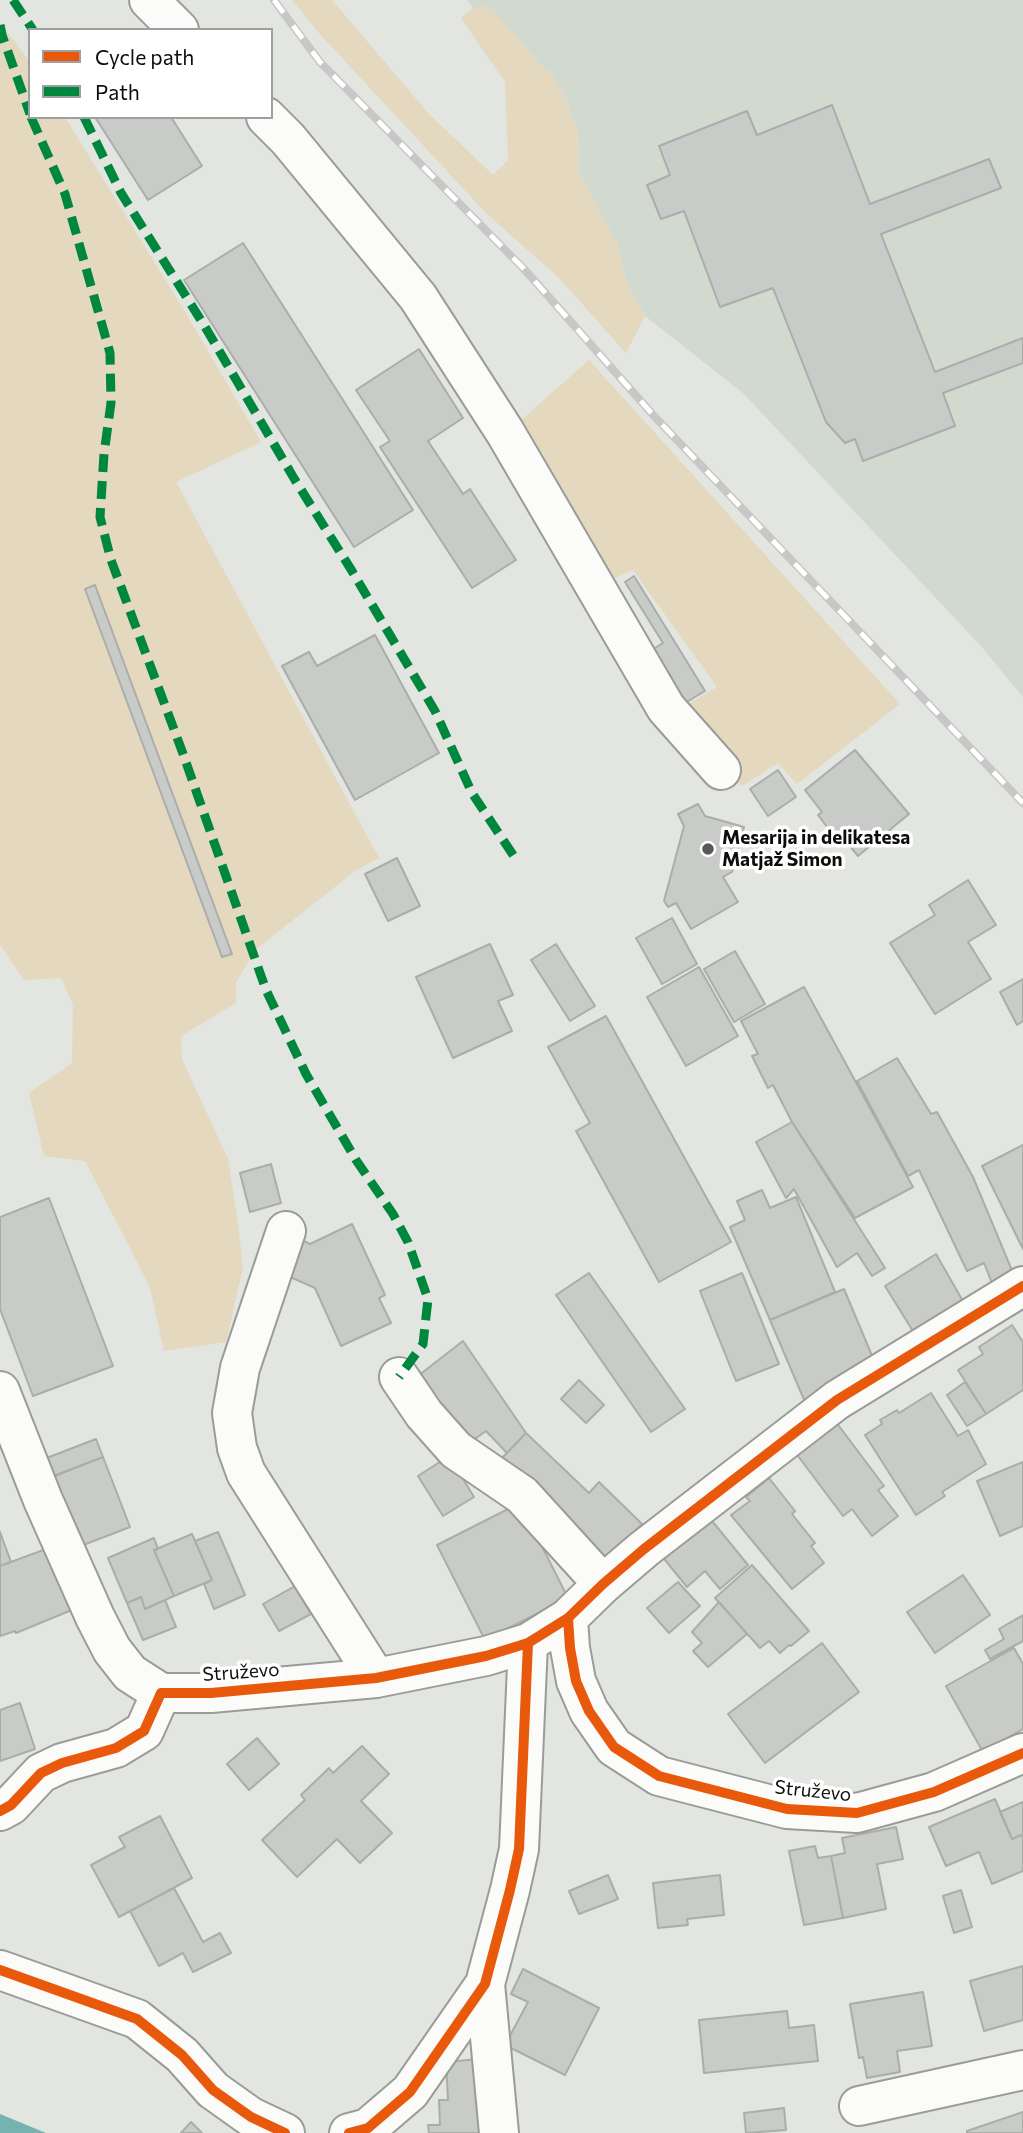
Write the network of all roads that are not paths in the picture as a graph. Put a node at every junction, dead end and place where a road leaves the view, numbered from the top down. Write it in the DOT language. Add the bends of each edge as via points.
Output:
graph roads {
  1 [pos="149,0"];
  2 [pos="177,28"];
  3 [pos="268,119"];
  4 [pos="721,770"];
  5 [pos="286,1231"];
  6 [pos="1023,1286"];
  7 [pos="399,1377"];
  8 [pos="0,1391"];
  9 [pos="603,1584"];
  10 [pos="568,1618"];
  11 [pos="528,1643"];
  12 [pos="376,1678"];
  13 [pos="162,1693"];
  14 [pos="1023,1753"];
  15 [pos="0,1811"];
  16 [pos="0,1970"];
  17 [pos="485,1984"];
  18 [pos="1023,2070"];
  19 [pos="859,2106"];
  20 [pos="285,2133"];
  21 [pos="349,2133"];
  22 [pos="499,2133"];
  1 -- 2 [label="street"];
  3 -- 4 [label="street" via="418,297 505,432 666,708"];
  5 -- 12 [label="street" via="240,1367 232,1413 237,1448 246,1473"];
  6 -- 9 [label="street, Struževo" via="837,1400"];
  7 -- 9 [label="street" via="456,1450 522,1495"];
  8 -- 13 [label="street" via="112,1650 130,1673"];
  9 -- 10 [label="street, Struževo"];
  10 -- 11 [label="street, Struževo"];
  10 -- 14 [label="street, Struževo" via="576,1681 589,1712 614,1747 659,1776 787,1810 858,1813 934,1792"];
  11 -- 12 [label="street, Struževo"];
  11 -- 17 [label="street" via="519,1849"];
  12 -- 13 [label="street, Struževo"];
  13 -- 15 [label="street" via="144,1731 116,1748 41,1773"];
  16 -- 20 [label="street" via="137,2019 182,2055 213,2090 251,2117"];
  17 -- 21 [label="street" via="410,2092 368,2128"];
  17 -- 22 [label="street"];
  18 -- 19 [label="street"];
}
